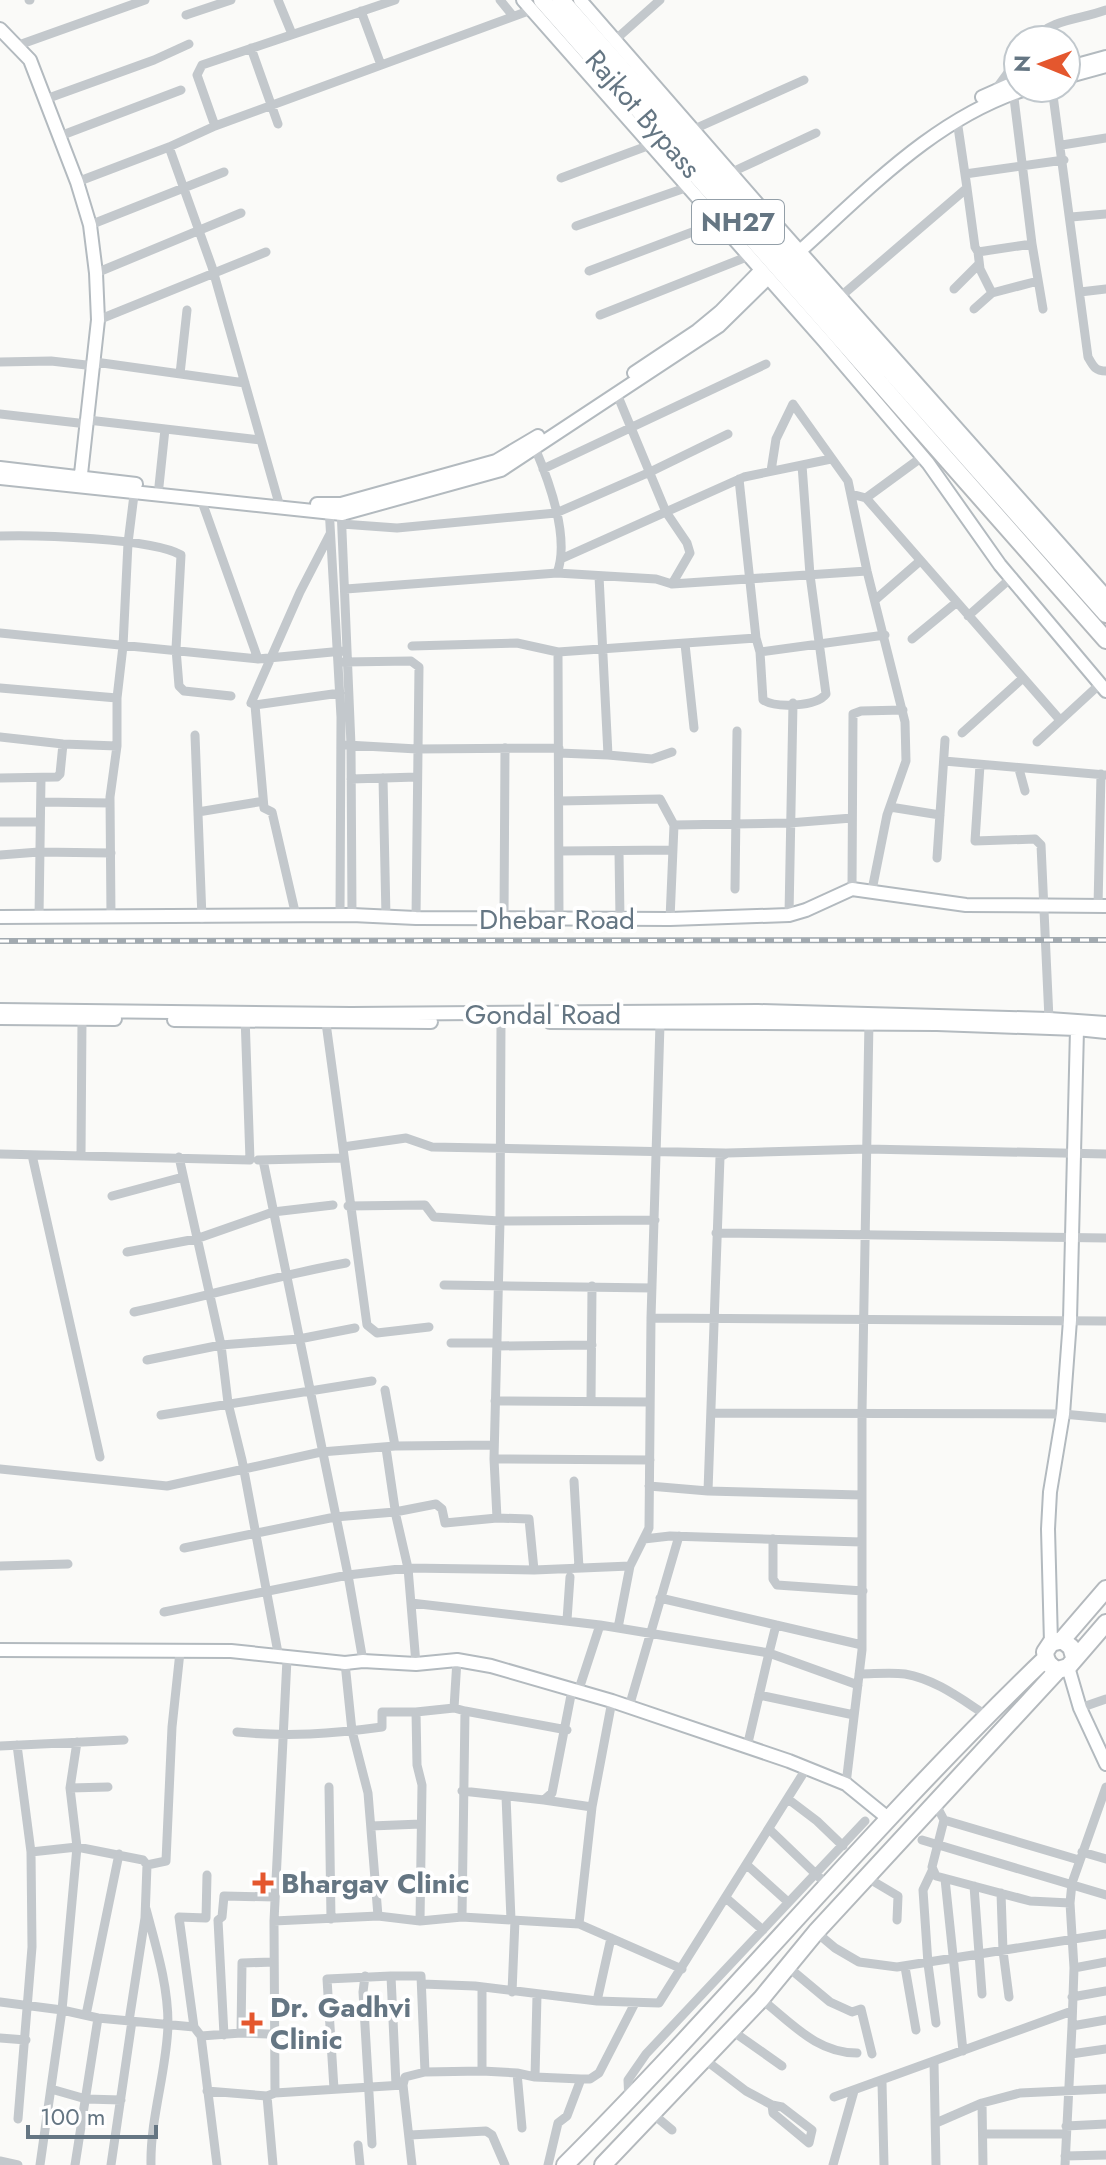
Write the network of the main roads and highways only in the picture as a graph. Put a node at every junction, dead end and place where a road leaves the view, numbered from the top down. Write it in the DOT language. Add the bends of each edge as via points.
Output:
graph roads {
  1 [pos="561,0"];
  2 [pos="532,3"];
  3 [pos="915,379"];
  4 [pos="919,404"];
  5 [pos="942,431"];
  6 [pos="984,490"];
  7 [pos="1106,614"];
  8 [pos="1106,640"];
  9 [pos="1106,1589"];
  10 [pos="1106,1623"];
  11 [pos="1060,1656"];
  12 [pos="565,2165"];
  13 [pos="603,2165"];
  1 -- 4 [label="highway, Rajkot Bypass / NH27"];
  2 -- 5 [label="highway, Rajkot Bypass / NH27"];
  3 -- 4 [label="highway"];
  4 -- 5 [label="highway, Rajkot Bypass / NH27"];
  5 -- 6 [label="highway, NH27"];
  6 -- 7 [label="highway, NH27"];
  6 -- 8 [label="highway, NH27"];
  9 -- 11 [label="highway"];
  10 -- 11 [label="highway"];
  11 -- 12 [label="highway" via="986,1715 889,1819 822,1881 629,2101"];
  11 -- 13 [label="highway" via="761,1999"];
}
